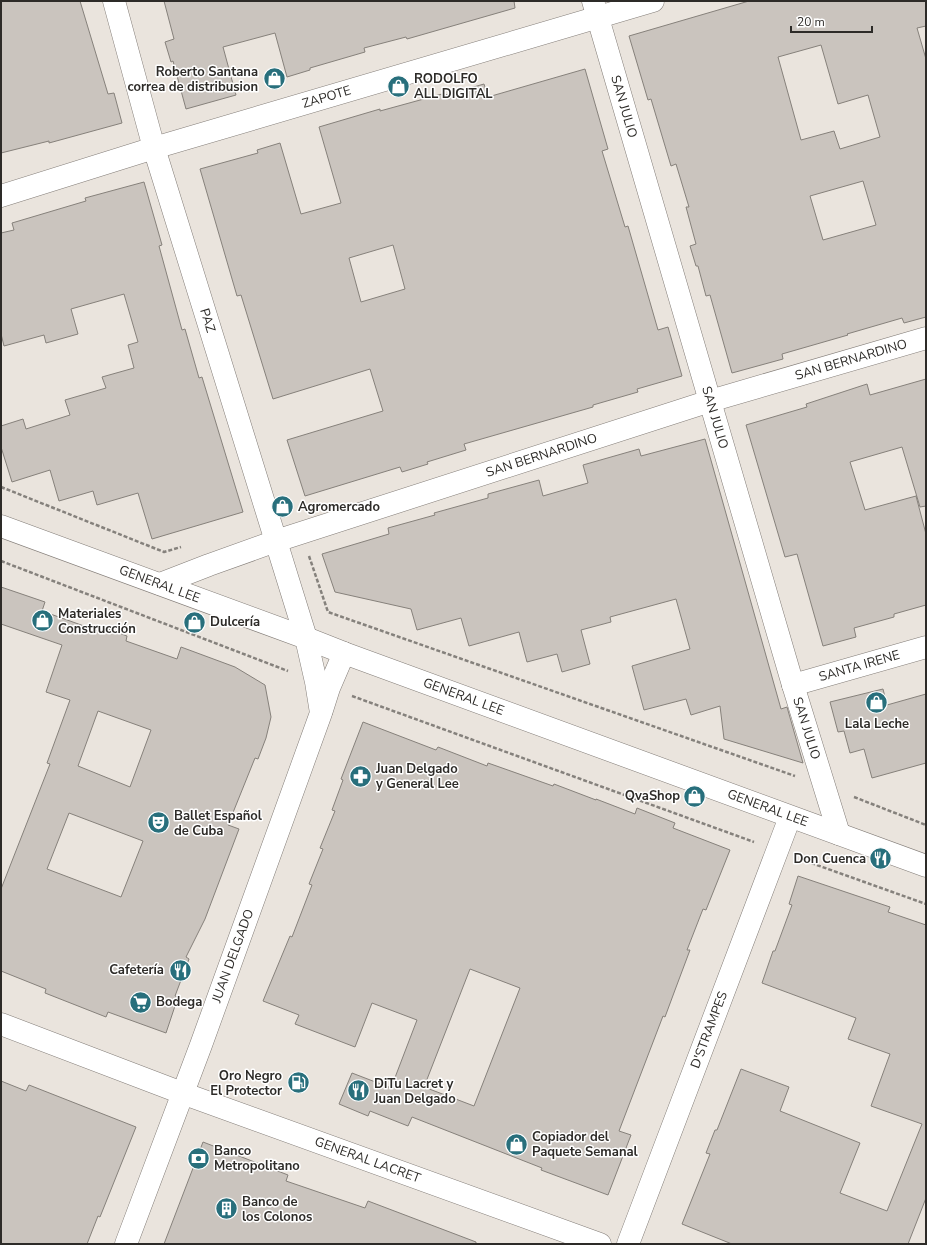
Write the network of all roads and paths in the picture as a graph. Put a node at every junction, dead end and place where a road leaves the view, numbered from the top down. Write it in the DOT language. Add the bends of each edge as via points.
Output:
graph roads {
  1 [pos="114,1"];
  2 [pos="653,1"];
  3 [pos="595,9"];
  4 [pos="154,148"];
  5 [pos="1,196"];
  6 [pos="926,338"];
  7 [pos="710,401"];
  8 [pos="1,487"];
  9 [pos="1,526"];
  10 [pos="302,533"];
  11 [pos="276,541"];
  12 [pos="187,545"];
  13 [pos="1,561"];
  14 [pos="160,584"];
  15 [pos="306,638"];
  16 [pos="926,647"];
  17 [pos="344,653"];
  18 [pos="323,685"];
  19 [pos="794,685"];
  20 [pos="824,786"];
  21 [pos="790,816"];
  22 [pos="926,826"];
  23 [pos="839,834"];
  24 [pos="777,850"];
  25 [pos="926,866"];
  26 [pos="926,904"];
  27 [pos="1,1024"];
  28 [pos="182,1093"];
  29 [pos="126,1244"];
  30 [pos="600,1244"];
  31 [pos="628,1244"];
  1 -- 4 [label="street, PAZ"];
  2 -- 3 [label="street, ZAPOTE"];
  3 -- 4 [label="street, ZAPOTE"];
  3 -- 7 [label="street, SAN JULIO"];
  4 -- 5 [label="street, ZAPOTE"];
  4 -- 11 [label="street, PAZ"];
  6 -- 7 [label="street, SAN BERNARDINO"];
  7 -- 10 [label="street, SAN BERNARDINO"];
  7 -- 19 [label="street, SAN JULIO"];
  8 -- 12 [label="path" via="164,552"];
  9 -- 14 [label="street, GENERAL LEE"];
  10 -- 11 [label="street, SAN BERNARDINO"];
  10 -- 20 [label="path" via="328,612"];
  11 -- 14 [label="street, SAN BERNARDINO"];
  11 -- 15 [label="street, PAZ"];
  13 -- 18 [label="path"];
  14 -- 15 [label="street, GENERAL LEE"];
  15 -- 17 [label="street, GENERAL LEE"];
  15 -- 18 [label="street, JUAN DELGADO"];
  16 -- 19 [label="street, SANTA IRENE"];
  17 -- 18 [label="street"];
  17 -- 21 [label="street, GENERAL LEE"];
  18 -- 24 [label="path"];
  18 -- 28 [label="street, JUAN DELGADO" via="321,713"];
  19 -- 20 [label="street, SAN JULIO"];
  20 -- 22 [label="path"];
  20 -- 23 [label="street, SAN JULIO"];
  21 -- 23 [label="street, GENERAL LEE"];
  21 -- 24 [label="street, D'STRAMPES"];
  23 -- 25 [label="street, GENERAL LEE"];
  24 -- 26 [label="path"];
  24 -- 31 [label="street, D'STRAMPES"];
  27 -- 28 [label="street, GENERAL LACRET"];
  28 -- 29 [label="street, JUAN DELGADO"];
  28 -- 30 [label="street, GENERAL LACRET"];
}
